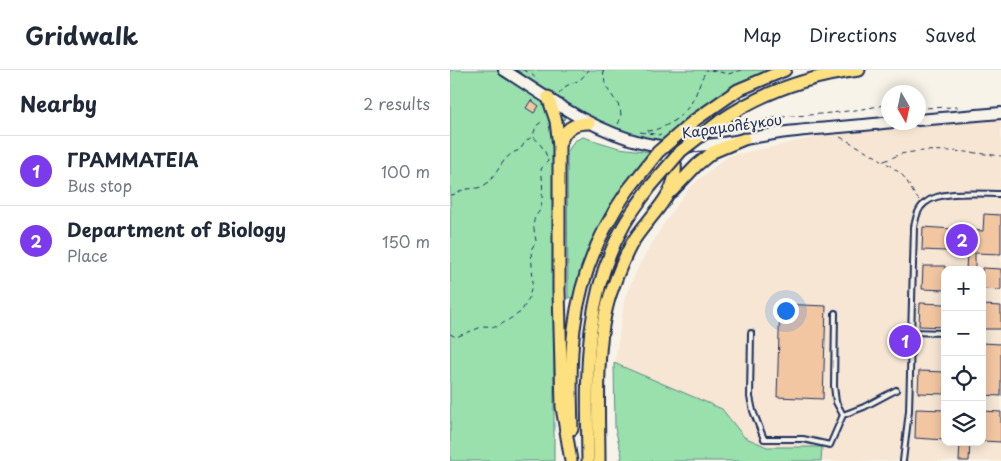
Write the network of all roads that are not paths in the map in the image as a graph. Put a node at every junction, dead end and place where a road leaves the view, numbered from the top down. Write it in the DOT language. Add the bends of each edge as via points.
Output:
graph roads {
  1 [pos="504,70"];
  2 [pos="785,70"];
  3 [pos="859,70"];
  4 [pos="553,96"];
  5 [pos="1001,113"];
  6 [pos="926,119"];
  7 [pos="588,123"];
  8 [pos="881,123"];
  9 [pos="740,135"];
  10 [pos="662,141"];
  11 [pos="559,146"];
  12 [pos="675,163"];
  13 [pos="1001,194"];
  14 [pos="664,199"];
  15 [pos="835,313"];
  16 [pos="751,332"];
  17 [pos="911,332"];
  18 [pos="941,333"];
  19 [pos="896,390"];
  20 [pos="843,415"];
  21 [pos="572,461"];
  22 [pos="588,461"];
  23 [pos="599,461"];
  24 [pos="904,461"];
  1 -- 4 [label="main road, Καραμολέγκου"];
  2 -- 21 [label="main road, bridge" via="738,90 695,120 658,152 609,219 595,249 576,314 571,372"];
  3 -- 22 [label="main road, bridge" via="819,76 790,85 759,97 720,121 681,152 632,212 616,241 595,300 588,348"];
  4 -- 7 [label="main road, Καραμολέγκου"];
  4 -- 11 [label="main road"];
  5 -- 6 [label="main road"];
  7 -- 10 [label="main road, Καραμολέγκου" via="629,139"];
  7 -- 11 [label="main road" via="570,126"];
  8 -- 9 [label="main road, Καραμολέγκου"];
  9 -- 10 [label="main road, Καραμολέγκου" via="692,146"];
  9 -- 14 [label="main road" via="697,165"];
  10 -- 12 [label="main road"];
  11 -- 21 [label="main road" via="562,407"];
  12 -- 14 [label="main road" via="674,182"];
  13 -- 17 [label="lane" via="955,195 923,204 914,227"];
  14 -- 23 [label="main road" via="632,244 607,303 600,360"];
  15 -- 20 [label="lane" via="834,386 836,402"];
  16 -- 20 [label="lane" via="750,397 764,439 803,439 830,445"];
  17 -- 18 [label="lane"];
  17 -- 24 [label="lane"];
  19 -- 20 [label="lane"];
}
